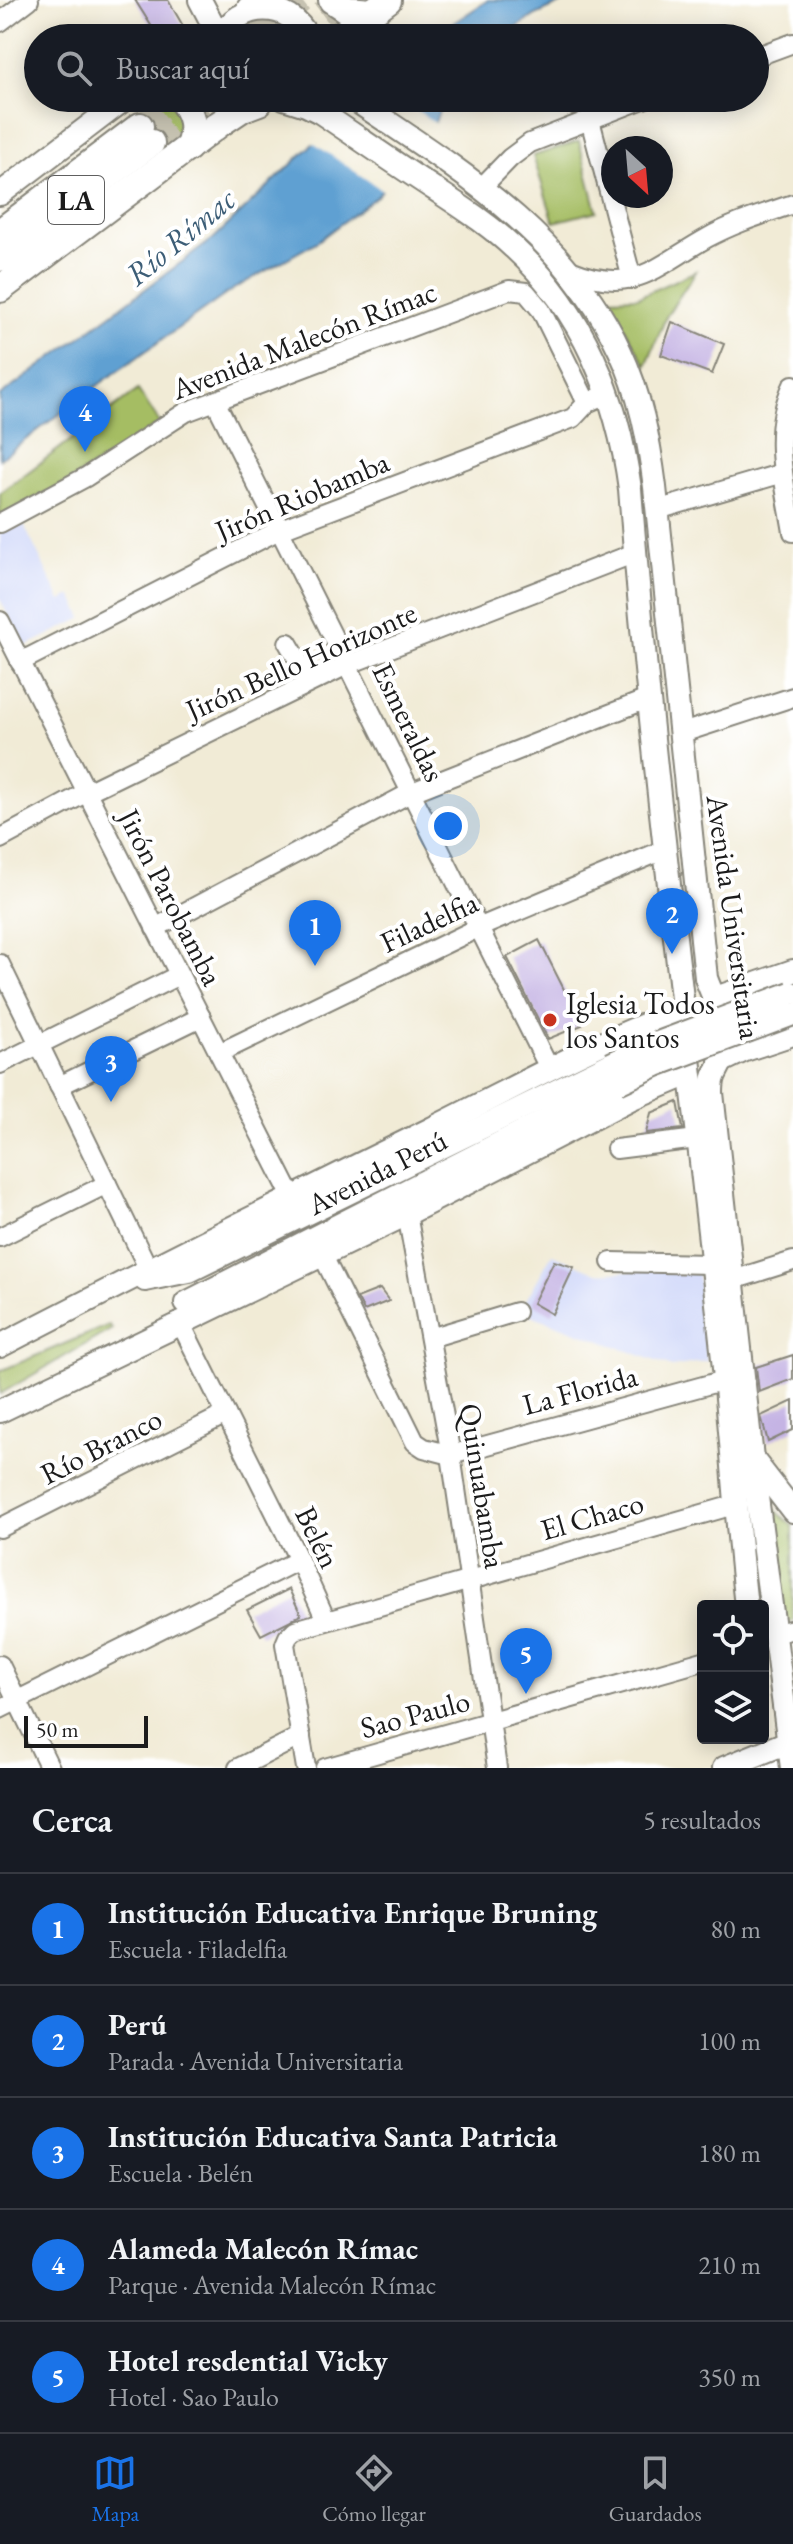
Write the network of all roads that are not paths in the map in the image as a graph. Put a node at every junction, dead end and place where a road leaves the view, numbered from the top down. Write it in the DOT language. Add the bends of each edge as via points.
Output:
graph roads {
  1 [pos="29,0"];
  2 [pos="200,0"];
  3 [pos="332,0"];
  4 [pos="247,5"];
  5 [pos="380,6"];
  6 [pos="0,22"];
  7 [pos="213,24"];
  8 [pos="229,24"];
  9 [pos="299,24"];
  10 [pos="356,24"];
  11 [pos="793,43"];
  12 [pos="769,52"];
  13 [pos="108,112"];
  14 [pos="189,112"];
  15 [pos="238,112"];
  16 [pos="320,112"];
  17 [pos="373,112"];
  18 [pos="610,112"];
  19 [pos="590,120"];
  20 [pos="188,148"];
  21 [pos="481,188"];
  22 [pos="0,194"];
  23 [pos="793,204"];
  24 [pos="0,232"];
  25 [pos="0,258"];
  26 [pos="570,270"];
  27 [pos="632,279"];
  28 [pos="0,289"];
  29 [pos="793,385"];
  30 [pos="609,394"];
  31 [pos="215,401"];
  32 [pos="587,403"];
  33 [pos="783,473"];
  34 [pos="657,510"];
  35 [pos="0,523"];
  36 [pos="281,529"];
  37 [pos="793,530"];
  38 [pos="635,553"];
  39 [pos="0,621"];
  40 [pos="288,643"];
  41 [pos="20,662"];
  42 [pos="349,664"];
  43 [pos="311,682"];
  44 [pos="793,697"];
  45 [pos="650,698"];
  46 [pos="679,734"];
  47 [pos="87,792"];
  48 [pos="412,792"];
  49 [pos="0,839"];
  50 [pos="666,849"];
  51 [pos="155,928"];
  52 [pos="478,928"];
  53 [pos="0,964"];
  54 [pos="179,975"];
  55 [pos="792,993"];
  56 [pos="713,999"];
  57 [pos="682,1010"];
  58 [pos="201,1017"];
  59 [pos="793,1034"];
  60 [pos="39,1045"];
  61 [pos="219,1053"];
  62 [pos="720,1062"];
  63 [pos="0,1064"];
  64 [pos="550,1070"];
  65 [pos="615,1073"];
  66 [pos="689,1074"];
  67 [pos="59,1086"];
  68 [pos="697,1139"];
  69 [pos="616,1149"];
  70 [pos="107,1184"];
  71 [pos="292,1197"];
  72 [pos="407,1214"];
  73 [pos="0,1237"];
  74 [pos="322,1254"];
  75 [pos="793,1261"];
  76 [pos="611,1262"];
  77 [pos="711,1264"];
  78 [pos="149,1270"];
  79 [pos="733,1280"];
  80 [pos="117,1286"];
  81 [pos="516,1312"];
  82 [pos="180,1322"];
  83 [pos="430,1338"];
  84 [pos="0,1346"];
  85 [pos="725,1380"];
  86 [pos="0,1409"];
  87 [pos="226,1414"];
  88 [pos="451,1455"];
  89 [pos="752,1458"];
  90 [pos="734,1505"];
  91 [pos="793,1511"];
  92 [pos="0,1528"];
  93 [pos="299,1560"];
  94 [pos="470,1580"];
  95 [pos="745,1600"];
  96 [pos="326,1620"];
  97 [pos="784,1631"];
  98 [pos="697,1663"];
  99 [pos="0,1665"];
  100 [pos="9,1705"];
  101 [pos="490,1723"];
  102 [pos="301,1736"];
  103 [pos="791,1740"];
  104 [pos="761,1753"];
  105 [pos="50,1768"];
  106 [pos="238,1768"];
  107 [pos="306,1768"];
  108 [pos="325,1768"];
  109 [pos="497,1768"];
  110 [pos="724,1768"];
  111 [pos="792,1768"];
  1 -- 6 [label="street"];
  2 -- 7 [label="main road"];
  3 -- 5 [label="highway" via="347,10"];
  4 -- 8 [label="main road"];
  4 -- 9 [label="main road" via="284,12"];
  5 -- 10 [label="highway"];
  11 -- 12 [label="street"];
  13 -- 22 [label="main road"];
  14 -- 20 [label="highway" via="193,136"];
  15 -- 20 [label="highway"];
  16 -- 30 [label="main road, Avenida Universitaria" via="514,248 552,288 578,327"];
  17 -- 21 [label="main road, Avenida Universitaria"];
  18 -- 19 [label="street"];
  19 -- 21 [label="street" via="530,143"];
  19 -- 27 [label="street"];
  20 -- 28 [label="highway"];
  21 -- 26 [label="main road, Avenida Universitaria" via="535,232"];
  23 -- 27 [label="street" via="729,228"];
  24 -- 25 [label="highway, LA" via="146,135"];
  26 -- 27 [label="street" via="603,279"];
  26 -- 34 [label="main road, Avenida Universitaria" via="601,313 637,396"];
  29 -- 33 [label="street" via="783,410"];
  30 -- 32 [label="street, Jirón Riobamba"];
  30 -- 38 [label="main road, Avenida Universitaria" via="625,454"];
  31 -- 32 [label="street, Avenida Malecón Rímac" via="509,290 526,292 541,310"];
  31 -- 35 [label="street, Avenida Malecón Rímac" via="186,412 86,477"];
  31 -- 36 [label="street, Esmeraldas"];
  32 -- 36 [label="street, Jirón Riobamba" via="573,418"];
  33 -- 34 [label="street"];
  33 -- 37 [label="street"];
  34 -- 46 [label="main road, Avenida Universitaria"];
  36 -- 41 [label="street, Jirón Riobamba"];
  36 -- 42 [label="street, Esmeraldas"];
  38 -- 42 [label="street, Jirón Bello Horizonte"];
  38 -- 45 [label="main road, Avenida Universitaria"];
  39 -- 41 [label="street, Jirón Parobamba"];
  40 -- 43 [label="street"];
  41 -- 47 [label="street, Jirón Parobamba"];
  42 -- 43 [label="street, Jirón Bello Horizonte"];
  42 -- 48 [label="street, Esmeraldas"];
  43 -- 47 [label="street, Jirón Bello Horizonte"];
  44 -- 46 [label="street"];
  45 -- 48 [label="street"];
  45 -- 50 [label="main road, Avenida Universitaria"];
  46 -- 56 [label="main road, Avenida Universitaria" via="706,978"];
  47 -- 49 [label="street, Jirón Bello Horizonte"];
  47 -- 51 [label="street, Jirón Parobamba"];
  48 -- 51 [label="street"];
  48 -- 52 [label="street, Esmeraldas"];
  50 -- 52 [label="street, Filadelfia"];
  50 -- 57 [label="main road, Avenida Universitaria"];
  51 -- 54 [label="street, Jirón Parobamba"];
  52 -- 61 [label="street, Filadelfia"];
  52 -- 64 [label="street, Esmeraldas"];
  53 -- 60 [label="street"];
  54 -- 58 [label="street, Jirón Parobamba"];
  54 -- 60 [label="street"];
  55 -- 56 [label="main road, Avenida Perú"];
  55 -- 65 [label="main road, Avenida Perú, bridge" via="642,1049"];
  56 -- 62 [label="main road, Avenida Universitaria" via="724,1032"];
  57 -- 64 [label="main road, Avenida Perú"];
  57 -- 66 [label="main road, Avenida Universitaria"];
  58 -- 61 [label="street, Jirón Parobamba"];
  58 -- 67 [label="street"];
  59 -- 62 [label="main road"];
  60 -- 63 [label="street"];
  60 -- 67 [label="street"];
  61 -- 71 [label="street, Jirón Parobamba"];
  62 -- 79 [label="main road, Avenida Universitaria" via="712,1093"];
  64 -- 71 [label="main road, Avenida Perú"];
  65 -- 80 [label="main road, Avenida Perú" via="189,1271"];
  65 -- 86 [label="main road, Avenida Perú" via="118,1337"];
  66 -- 68 [label="main road, Avenida Universitaria"];
  66 -- 72 [label="main road, Avenida Perú"];
  67 -- 70 [label="street"];
  68 -- 69 [label="street"];
  68 -- 77 [label="main road, Avenida Universitaria"];
  70 -- 73 [label="street"];
  70 -- 78 [label="street"];
  71 -- 78 [label="main road, Avenida Perú"];
  72 -- 74 [label="main road, Avenida Perú"];
  72 -- 83 [label="street, Quinuabamba"];
  74 -- 82 [label="main road, Avenida Perú"];
  74 -- 88 [label="street" via="415,1442"];
  75 -- 79 [label="street"];
  76 -- 77 [label="street"];
  77 -- 85 [label="main road, Avenida Universitaria"];
  78 -- 80 [label="main road, Avenida Perú"];
  79 -- 89 [label="main road, Avenida Universitaria"];
  80 -- 84 [label="main road, Avenida Perú"];
  81 -- 83 [label="street"];
  82 -- 86 [label="main road, Avenida Perú"];
  82 -- 87 [label="street, Belén"];
  83 -- 88 [label="street, Quinuabamba"];
  85 -- 88 [label="street, La Florida"];
  85 -- 90 [label="main road, Avenida Universitaria"];
  87 -- 92 [label="street, Río Branco"];
  87 -- 93 [label="street, Belén"];
  88 -- 94 [label="street, Quinuabamba"];
  89 -- 91 [label="main road"];
  89 -- 97 [label="main road, Avenida Universitaria"];
  90 -- 94 [label="street, El Chaco"];
  90 -- 95 [label="main road, Avenida Universitaria"];
  93 -- 96 [label="street, Belén"];
  93 -- 100 [label="street"];
  94 -- 96 [label="street, El Chaco"];
  94 -- 101 [label="street, Quinuabamba"];
  96 -- 102 [label="street" via="295,1630 285,1644"];
  97 -- 103 [label="main road, Avenida Universitaria"];
  98 -- 101 [label="street, Sao Paulo"];
  99 -- 100 [label="street"];
  100 -- 105 [label="street"];
  101 -- 108 [label="street, Sao Paulo"];
  101 -- 109 [label="street, Quinuabamba"];
  102 -- 106 [label="street"];
  102 -- 107 [label="street"];
  103 -- 104 [label="main road"];
  103 -- 111 [label="main road, Avenida Universitaria"];
  104 -- 110 [label="main road"];
}
